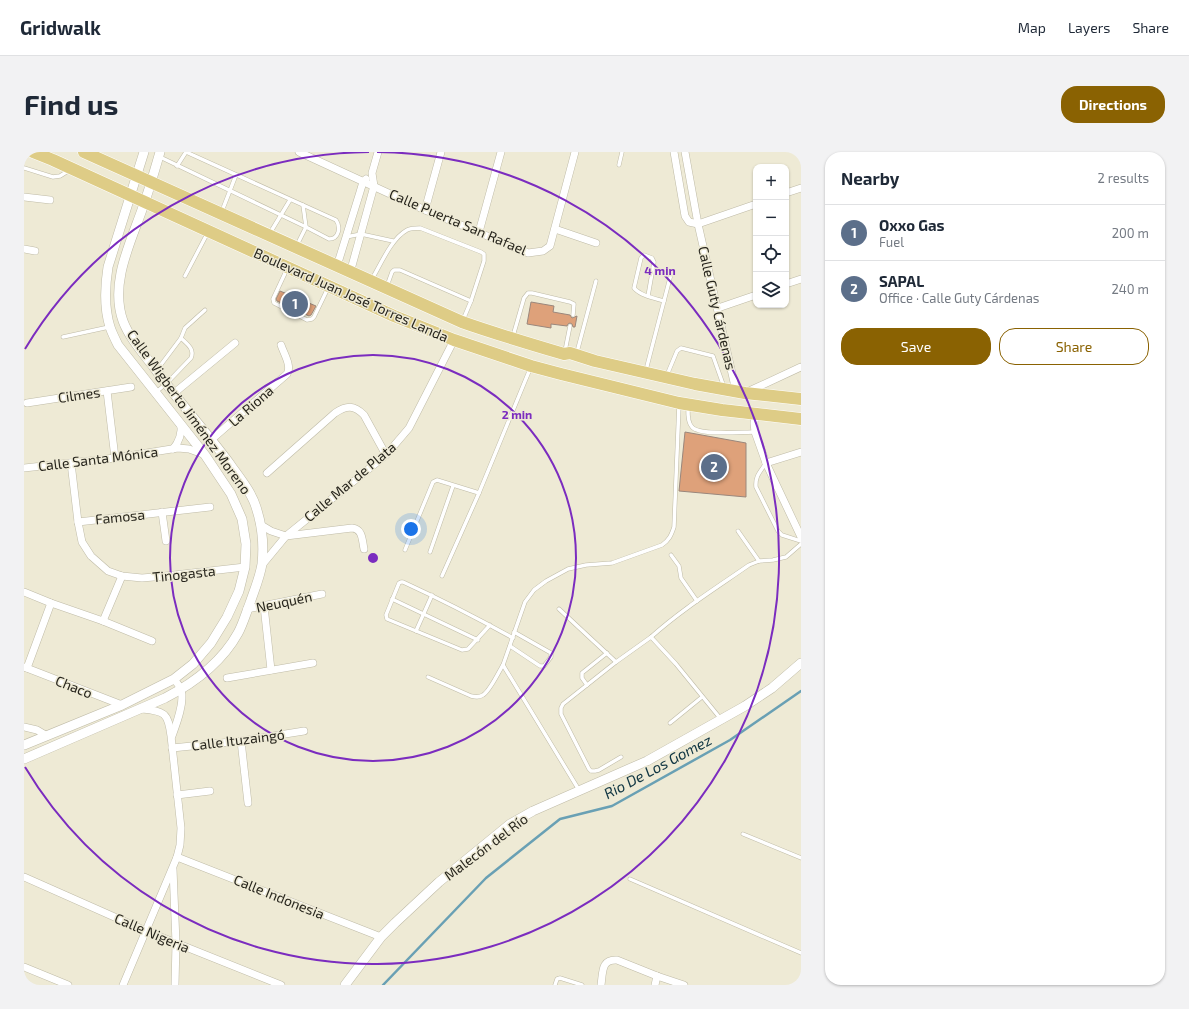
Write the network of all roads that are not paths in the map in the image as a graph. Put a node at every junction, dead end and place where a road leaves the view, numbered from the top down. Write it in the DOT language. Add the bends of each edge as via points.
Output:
graph roads {
  1 [pos="33,152"];
  2 [pos="84,152"];
  3 [pos="144,152"];
  4 [pos="186,152"];
  5 [pos="299,152"];
  6 [pos="378,152"];
  7 [pos="441,152"];
  8 [pos="501,152"];
  9 [pos="575,152"];
  10 [pos="622,152"];
  11 [pos="674,152"];
  12 [pos="685,152"];
  13 [pos="160,155"];
  14 [pos="315,156"];
  15 [pos="619,165"];
  16 [pos="177,166"];
  17 [pos="24,168"];
  18 [pos="72,168"];
  19 [pos="372,173"];
  20 [pos="236,175"];
  21 [pos="137,176"];
  22 [pos="151,182"];
  23 [pos="363,182"];
  24 [pos="374,186"];
  25 [pos="801,188"];
  26 [pos="230,191"];
  27 [pos="789,192"];
  28 [pos="131,196"];
  29 [pos="24,197"];
  30 [pos="50,200"];
  31 [pos="290,200"];
  32 [pos="145,202"];
  33 [pos="302,205"];
  34 [pos="753,205"];
  35 [pos="425,210"];
  36 [pos="221,214"];
  37 [pos="281,215"];
  38 [pos="698,224"];
  39 [pos="306,227"];
  40 [pos="555,228"];
  41 [pos="208,231"];
  42 [pos="479,232"];
  43 [pos="361,234"];
  44 [pos="269,236"];
  45 [pos="346,237"];
  46 [pos="394,242"];
  47 [pos="596,243"];
  48 [pos="296,248"];
  49 [pos="24,249"];
  50 [pos="35,251"];
  51 [pos="337,266"];
  52 [pos="288,268"];
  53 [pos="350,273"];
  54 [pos="671,274"];
  55 [pos="185,276"];
  56 [pos="801,279"];
  57 [pos="596,281"];
  58 [pos="371,282"];
  59 [pos="789,283"];
  60 [pos="328,286"];
  61 [pos="386,288"];
  62 [pos="648,296"];
  63 [pos="753,296"];
  64 [pos="471,301"];
  65 [pos="664,301"];
  66 [pos="718,308"];
  67 [pos="205,310"];
  68 [pos="573,315"];
  69 [pos="462,322"];
  70 [pos="110,326"];
  71 [pos="570,326"];
  72 [pos="63,337"];
  73 [pos="181,338"];
  74 [pos="512,339"];
  75 [pos="454,340"];
  76 [pos="235,343"];
  77 [pos="281,345"];
  78 [pos="564,354"];
  79 [pos="576,355"];
  80 [pos="531,366"];
  81 [pos="801,367"];
  82 [pos="156,370"];
  83 [pos="645,373"];
  84 [pos="666,378"];
  85 [pos="166,384"];
  86 [pos="131,387"];
  87 [pos="107,391"];
  88 [pos="736,391"];
  89 [pos="155,393"];
  90 [pos="173,394"];
  91 [pos="801,399"];
  92 [pos="27,403"];
  93 [pos="684,404"];
  94 [pos="755,414"];
  95 [pos="801,419"];
  96 [pos="181,424"];
  97 [pos="755,432"];
  98 [pos="212,439"];
  99 [pos="173,449"];
  100 [pos="801,452"];
  101 [pos="205,455"];
  102 [pos="386,455"];
  103 [pos="115,458"];
  104 [pos="71,463"];
  105 [pos="766,463"];
  106 [pos="24,468"];
  107 [pos="267,473"];
  108 [pos="453,486"];
  109 [pos="479,493"];
  110 [pos="210,506"];
  111 [pos="162,512"];
  112 [pos="78,522"];
  113 [pos="261,525"];
  114 [pos="738,531"];
  115 [pos="286,536"];
  116 [pos="801,537"];
  117 [pos="166,541"];
  118 [pos="801,543"];
  119 [pos="364,549"];
  120 [pos="405,550"];
  121 [pos="430,552"];
  122 [pos="671,555"];
  123 [pos="759,561"];
  124 [pos="262,565"];
  125 [pos="246,567"];
  126 [pos="122,576"];
  127 [pos="442,576"];
  128 [pos="24,592"];
  129 [pos="322,594"];
  130 [pos="432,595"];
  131 [pos="392,599"];
  132 [pos="697,601"];
  133 [pos="51,603"];
  134 [pos="264,606"];
  135 [pos="559,609"];
  136 [pos="247,610"];
  137 [pos="424,613"];
  138 [pos="103,621"];
  139 [pos="490,626"];
  140 [pos="416,632"];
  141 [pos="514,632"];
  142 [pos="651,637"];
  143 [pos="513,638"];
  144 [pos="478,640"];
  145 [pos="152,641"];
  146 [pos="510,646"];
  147 [pos="607,653"];
  148 [pos="616,662"];
  149 [pos="313,663"];
  150 [pos="801,663"];
  151 [pos="503,665"];
  152 [pos="25,667"];
  153 [pos="271,670"];
  154 [pos="227,678"];
  155 [pos="428,678"];
  156 [pos="174,679"];
  157 [pos="587,685"];
  158 [pos="181,690"];
  159 [pos="702,697"];
  160 [pos="122,705"];
  161 [pos="140,709"];
  162 [pos="721,719"];
  163 [pos="670,723"];
  164 [pos="24,727"];
  165 [pos="304,731"];
  166 [pos="47,736"];
  167 [pos="172,736"];
  168 [pos="241,741"];
  169 [pos="24,745"];
  170 [pos="172,748"];
  171 [pos="620,757"];
  172 [pos="24,759"];
  173 [pos="579,790"];
  174 [pos="210,791"];
  175 [pos="177,795"];
  176 [pos="248,803"];
  177 [pos="743,834"];
  178 [pos="177,857"];
  179 [pos="801,858"];
  180 [pos="173,868"];
  181 [pos="24,877"];
  182 [pos="630,879"];
  183 [pos="146,931"];
  184 [pos="382,938"];
  185 [pos="176,943"];
  186 [pos="801,953"];
  187 [pos="24,967"];
  188 [pos="657,976"];
  189 [pos="68,985"];
  190 [pos="123,985"];
  191 [pos="175,985"];
  192 [pos="281,985"];
  193 [pos="345,985"];
  194 [pos="555,985"];
  195 [pos="582,985"];
  196 [pos="601,985"];
  197 [pos="655,985"];
  198 [pos="684,985"];
  1 -- 18 [label="main road, Boulevard Juan José Torres Landa"];
  2 -- 21 [label="main road, Boulevard Juan José Torres Landa"];
  3 -- 21 [label="street, Calle Wigberto Jiménez Moreno"];
  4 -- 16 [label="lane"];
  4 -- 20 [label="lane"];
  5 -- 14 [label="street, Calle Puerta San Rafael"];
  6 -- 19 [label="street"];
  7 -- 35 [label="street"];
  8 -- 42 [label="street"];
  9 -- 40 [label="street, Calle Puerta San Rafael"];
  10 -- 15 [label="lane"];
  11 -- 38 [label="street" via="685,216 692,224"];
  12 -- 38 [label="street, Calle Guty Cárdenas"];
  13 -- 16 [label="lane"];
  13 -- 22 [label="street, Calle Wigberto Jiménez Moreno"];
  14 -- 23 [label="street, Calle Puerta San Rafael"];
  16 -- 26 [label="lane"];
  17 -- 18 [label="lane" via="53,177 60,176"];
  18 -- 28 [label="main road, Boulevard Juan José Torres Landa"];
  19 -- 23 [label="street"];
  19 -- 24 [label="street"];
  20 -- 26 [label="lane"];
  20 -- 31 [label="lane"];
  21 -- 22 [label="main road, Boulevard Juan José Torres Landa"];
  21 -- 28 [label="street, Calle Wigberto Jiménez Moreno"];
  22 -- 32 [label="street, Calle Wigberto Jiménez Moreno"];
  22 -- 36 [label="main road, Boulevard Juan José Torres Landa"];
  23 -- 24 [label="street, Calle Puerta San Rafael"];
  23 -- 45 [label="street"];
  24 -- 35 [label="street, Calle Puerta San Rafael"];
  24 -- 43 [label="street"];
  25 -- 27 [label="street"];
  26 -- 36 [label="lane"];
  26 -- 37 [label="lane"];
  28 -- 32 [label="main road, Boulevard Juan José Torres Landa"];
  28 -- 70 [label="street, Calle Wigberto Jiménez Moreno" via="108,267 105,285"];
  29 -- 30 [label="street"];
  31 -- 33 [label="lane"];
  31 -- 37 [label="lane"];
  32 -- 41 [label="main road, Boulevard Juan José Torres Landa"];
  32 -- 82 [label="street, Calle Wigberto Jiménez Moreno" via="123,262 119,301 123,321"];
  33 -- 39 [label="lane"];
  33 -- 39 [label="lane" via="336,220 339,229 332,240"];
  34 -- 38 [label="street"];
  35 -- 42 [label="street, Calle Puerta San Rafael"];
  36 -- 44 [label="main road, Boulevard Juan José Torres Landa"];
  37 -- 39 [label="lane"];
  37 -- 44 [label="lane"];
  38 -- 66 [label="street, Calle Guty Cárdenas"];
  39 -- 48 [label="lane"];
  40 -- 42 [label="street, Calle Puerta San Rafael" via="550,246 537,253 528,253"];
  40 -- 47 [label="street"];
  41 -- 52 [label="main road, Boulevard Juan José Torres Landa"];
  41 -- 55 [label="lane"];
  43 -- 45 [label="lane"];
  43 -- 46 [label="lane"];
  43 -- 53 [label="street"];
  44 -- 48 [label="main road, Boulevard Juan José Torres Landa"];
  45 -- 51 [label="street"];
  46 -- 58 [label="lane"];
  46 -- 64 [label="lane" via="407,229 420,228 484,254"];
  48 -- 51 [label="main road, Boulevard Juan José Torres Landa"];
  49 -- 50 [label="street"];
  51 -- 53 [label="main road, Boulevard Juan José Torres Landa"];
  52 -- 60 [label="main road, Boulevard Juan José Torres Landa"];
  52 -- 60 [label="lane" via="273,299 274,303 307,320 314,317"];
  53 -- 58 [label="main road, Boulevard Juan José Torres Landa"];
  54 -- 65 [label="lane"];
  56 -- 59 [label="street"];
  57 -- 79 [label="lane"];
  58 -- 61 [label="main road, Boulevard Juan José Torres Landa"];
  60 -- 75 [label="main road, Boulevard Juan José Torres Landa"];
  61 -- 64 [label="lane" via="392,272 400,270"];
  61 -- 69 [label="main road, Boulevard Juan José Torres Landa"];
  62 -- 62 [label="lane" via="654,262 652,258 644,256 641,258 634,288 635,291"];
  62 -- 65 [label="lane"];
  63 -- 66 [label="street"];
  64 -- 69 [label="lane"];
  65 -- 83 [label="lane"];
  66 -- 88 [label="street, Calle Guty Cárdenas"];
  67 -- 73 [label="lane" via="188,325"];
  68 -- 74 [label="lane" via="574,304 570,302 532,293 525,294"];
  69 -- 74 [label="main road, Boulevard Juan José Torres Landa"];
  70 -- 72 [label="lane"];
  70 -- 89 [label="street, Calle Wigberto Jiménez Moreno" via="118,344"];
  71 -- 78 [label="lane"];
  73 -- 82 [label="lane"];
  73 -- 85 [label="lane" via="192,350 193,355"];
  74 -- 78 [label="main road, Boulevard Juan José Torres Landa"];
  75 -- 80 [label="main road, Boulevard Juan José Torres Landa"];
  75 -- 102 [label="street, Calle Mar de Plata" via="409,428"];
  76 -- 90 [label="street"];
  77 -- 98 [label="street, La Riona" via="289,367 287,374"];
  78 -- 79 [label="main road, Boulevard Juan José Torres Landa"];
  79 -- 83 [label="main road, Boulevard Juan José Torres Landa"];
  80 -- 93 [label="main road, Boulevard Juan José Torres Landa"];
  80 -- 109 [label="lane"];
  81 -- 88 [label="street"];
  82 -- 85 [label="street, Calle Wigberto Jiménez Moreno"];
  83 -- 84 [label="main road, Boulevard Juan José Torres Landa"];
  84 -- 88 [label="main road, Boulevard Juan José Torres Landa"];
  84 -- 88 [label="lane" via="677,351 681,348 714,356"];
  85 -- 89 [label="lane"];
  85 -- 90 [label="street, Calle Wigberto Jiménez Moreno"];
  86 -- 87 [label="street, Cilmes"];
  87 -- 92 [label="street, Cilmes"];
  87 -- 103 [label="street"];
  88 -- 91 [label="main road, Boulevard Juan José Torres Landa"];
  89 -- 96 [label="street, Calle Wigberto Jiménez Moreno"];
  90 -- 98 [label="street, Calle Wigberto Jiménez Moreno"];
  93 -- 94 [label="main road, Boulevard Juan José Torres Landa"];
  93 -- 97 [label="lane" via="692,427 698,431"];
  93 -- 141 [label="lane" via="674,527 671,536 662,545 612,563 568,569 546,582 534,590 524,602"];
  94 -- 95 [label="main road, Boulevard Juan José Torres Landa"];
  94 -- 97 [label="street"];
  96 -- 99 [label="street, Calle Santa Mónica" via="180,438"];
  96 -- 101 [label="street, Calle Wigberto Jiménez Moreno"];
  97 -- 105 [label="street"];
  98 -- 113 [label="street, Calle Wigberto Jiménez Moreno" via="250,492"];
  99 -- 101 [label="street, Calle Santa Mónica" via="184,448"];
  99 -- 103 [label="street, Calle Santa Mónica"];
  100 -- 105 [label="street"];
  101 -- 125 [label="street, Calle Wigberto Jiménez Moreno" via="231,494 242,519"];
  102 -- 107 [label="street" via="364,415 350,407 342,408"];
  102 -- 115 [label="street, Calle Mar de Plata"];
  103 -- 104 [label="street, Calle Santa Mónica"];
  104 -- 106 [label="street, Calle Santa Mónica"];
  104 -- 112 [label="street, Tinogasta"];
  105 -- 116 [label="street"];
  105 -- 118 [label="lane" via="758,474 756,487 782,536"];
  108 -- 109 [label="lane"];
  108 -- 120 [label="lane" via="436,480 433,482"];
  108 -- 121 [label="lane"];
  109 -- 127 [label="lane"];
  110 -- 111 [label="street, Famosa"];
  111 -- 112 [label="street, Famosa"];
  111 -- 117 [label="street, Famosa"];
  112 -- 126 [label="street, Tinogasta" via="82,542 91,556 108,571"];
  113 -- 115 [label="street"];
  113 -- 124 [label="street, Calle Wigberto Jiménez Moreno"];
  114 -- 123 [label="lane"];
  115 -- 119 [label="street" via="356,528 359,530"];
  115 -- 124 [label="street, Calle Mar de Plata"];
  118 -- 123 [label="lane" via="786,557"];
  122 -- 132 [label="lane" via="679,566 681,578"];
  123 -- 132 [label="lane" via="749,565"];
  124 -- 136 [label="street, Calle Wigberto Jiménez Moreno"];
  125 -- 126 [label="street, Tinogasta" via="142,578"];
  125 -- 156 [label="street, Calle Wigberto Jiménez Moreno" via="239,592 211,643 193,664"];
  126 -- 138 [label="street"];
  128 -- 133 [label="street"];
  129 -- 134 [label="street, Neuquén"];
  130 -- 131 [label="lane" via="401,582"];
  130 -- 137 [label="lane"];
  130 -- 139 [label="lane"];
  131 -- 137 [label="lane"];
  131 -- 140 [label="lane" via="387,619"];
  132 -- 142 [label="lane"];
  133 -- 138 [label="street"];
  133 -- 152 [label="street"];
  134 -- 136 [label="street, Neuquén"];
  134 -- 153 [label="street"];
  135 -- 147 [label="lane"];
  136 -- 158 [label="street, Calle Wigberto Jiménez Moreno" via="238,633 226,650 213,665"];
  137 -- 140 [label="lane"];
  137 -- 144 [label="lane"];
  138 -- 145 [label="street"];
  139 -- 143 [label="lane"];
  139 -- 144 [label="lane"];
  140 -- 144 [label="lane" via="462,650 468,649"];
  141 -- 143 [label="lane"];
  141 -- 146 [label="lane" via="551,653 551,657 544,666 540,666"];
  142 -- 148 [label="lane"];
  142 -- 159 [label="lane"];
  143 -- 146 [label="lane"];
  146 -- 151 [label="lane"];
  147 -- 148 [label="lane"];
  147 -- 157 [label="lane" via="582,673"];
  148 -- 157 [label="lane"];
  149 -- 153 [label="street"];
  150 -- 162 [label="street, Malecón del Río" via="766,692"];
  151 -- 155 [label="lane" via="487,692 478,697"];
  151 -- 173 [label="lane"];
  152 -- 160 [label="street, Chaco"];
  153 -- 154 [label="street"];
  156 -- 158 [label="street"];
  156 -- 160 [label="street, Calle Wigberto Jiménez Moreno"];
  157 -- 171 [label="lane" via="563,704 560,711 591,771 599,770"];
  158 -- 161 [label="street, Calle Wigberto Jiménez Moreno"];
  158 -- 167 [label="street" via="182,698"];
  159 -- 162 [label="lane"];
  159 -- 163 [label="lane"];
  160 -- 166 [label="street, Calle Wigberto Jiménez Moreno"];
  161 -- 167 [label="street" via="159,711 163,714 169,722"];
  161 -- 172 [label="street, Calle Wigberto Jiménez Moreno"];
  162 -- 173 [label="street, Malecón del Río" via="648,761"];
  164 -- 166 [label="street"];
  165 -- 168 [label="street, Calle Ituzaingó"];
  166 -- 169 [label="street, Calle Wigberto Jiménez Moreno"];
  167 -- 170 [label="street"];
  168 -- 170 [label="street, Calle Ituzaingó"];
  168 -- 176 [label="street"];
  170 -- 175 [label="street"];
  173 -- 184 [label="street, Malecón del Río" via="510,824 440,882"];
  174 -- 175 [label="street"];
  175 -- 178 [label="street" via="181,836"];
  177 -- 179 [label="lane"];
  178 -- 180 [label="street"];
  178 -- 184 [label="street, Calle Indonesia"];
  180 -- 183 [label="street"];
  180 -- 185 [label="street"];
  181 -- 183 [label="street, Calle Nigeria"];
  182 -- 186 [label="lane"];
  183 -- 185 [label="street, Calle Nigeria"];
  183 -- 190 [label="street"];
  184 -- 193 [label="street, Malecón del Río"];
  185 -- 191 [label="street"];
  185 -- 192 [label="street, Calle Nigeria"];
  187 -- 189 [label="street"];
  188 -- 196 [label="street" via="611,960 604,966"];
  188 -- 197 [label="street"];
  188 -- 198 [label="street"];
  194 -- 195 [label="lane" via="560,978"];
}
